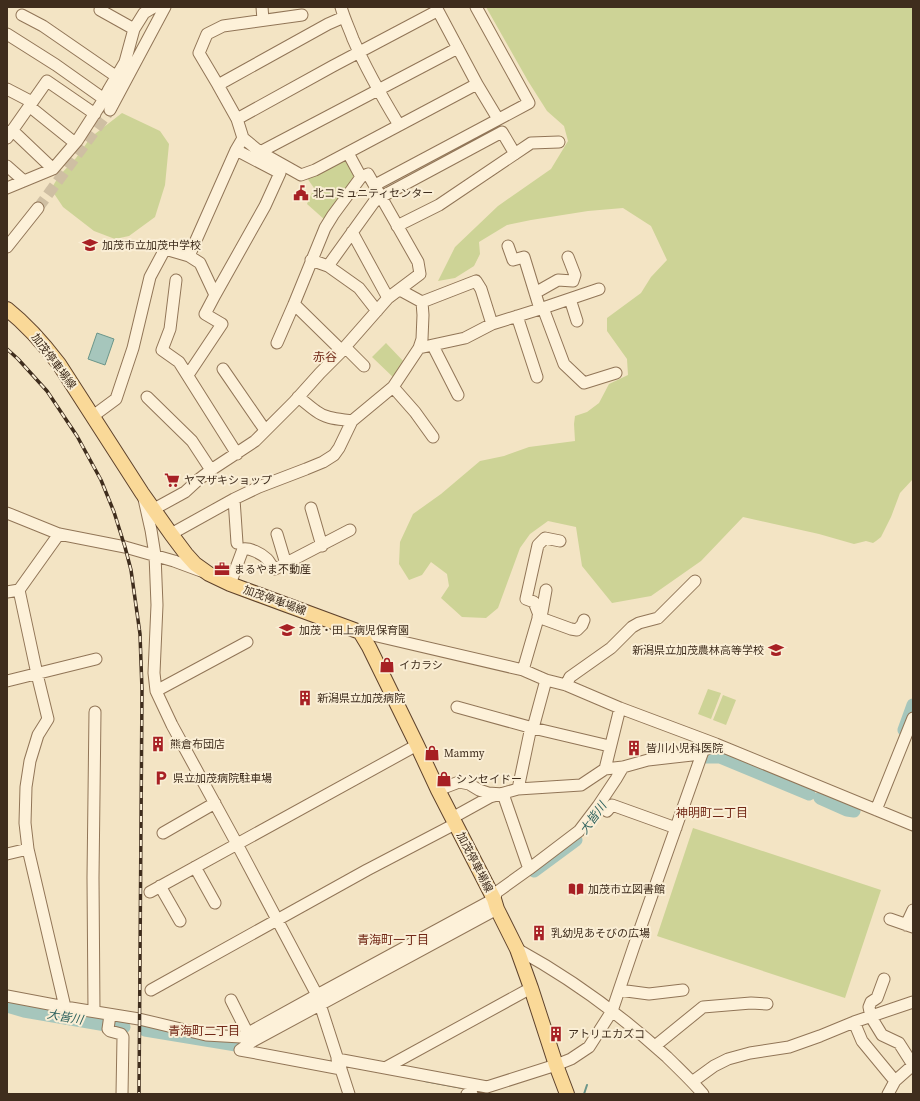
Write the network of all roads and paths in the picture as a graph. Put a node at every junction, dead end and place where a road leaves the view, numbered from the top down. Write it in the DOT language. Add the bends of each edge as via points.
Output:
graph roads {
  1 [pos="154,7"];
  2 [pos="166,7"];
  3 [pos="262,7"];
  4 [pos="476,7"];
  5 [pos="437,9"];
  6 [pos="100,10"];
  7 [pos="343,12"];
  8 [pos="302,14"];
  9 [pos="22,15"];
  10 [pos="264,20"];
  11 [pos="134,29"];
  12 [pos="7,34"];
  13 [pos="458,48"];
  14 [pos="359,52"];
  15 [pos="117,76"];
  16 [pos="477,84"];
  17 [pos="218,85"];
  18 [pos="7,89"];
  19 [pos="379,91"];
  20 [pos="104,99"];
  21 [pos="30,104"];
  22 [pos="110,110"];
  23 [pos="95,114"];
  24 [pos="237,120"];
  25 [pos="498,120"];
  26 [pos="399,125"];
  27 [pos="10,134"];
  28 [pos="243,138"];
  29 [pos="559,142"];
  30 [pos="75,143"];
  31 [pos="236,150"];
  32 [pos="260,152"];
  33 [pos="348,153"];
  34 [pos="514,154"];
  35 [pos="7,166"];
  36 [pos="53,169"];
  37 [pos="361,177"];
  38 [pos="24,181"];
  39 [pos="375,185"];
  40 [pos="7,188"];
  41 [pos="381,197"];
  42 [pos="38,208"];
  43 [pos="397,226"];
  44 [pos="352,232"];
  45 [pos="508,246"];
  46 [pos="7,247"];
  47 [pos="189,256"];
  48 [pos="568,257"];
  49 [pos="311,260"];
  50 [pos="328,266"];
  51 [pos="176,280"];
  52 [pos="599,288"];
  53 [pos="400,290"];
  54 [pos="535,293"];
  55 [pos="215,295"];
  56 [pos="388,298"];
  57 [pos="570,299"];
  58 [pos="422,302"];
  59 [pos="294,304"];
  60 [pos="542,308"];
  61 [pos="7,309"];
  62 [pos="377,311"];
  63 [pos="517,316"];
  64 [pos="577,321"];
  65 [pos="492,324"];
  66 [pos="277,342"];
  67 [pos="433,346"];
  68 [pos="419,348"];
  69 [pos="343,349"];
  70 [pos="364,366"];
  71 [pos="223,370"];
  72 [pos="616,373"];
  73 [pos="188,375"];
  74 [pos="536,377"];
  75 [pos="393,387"];
  76 [pos="458,395"];
  77 [pos="147,397"];
  78 [pos="298,397"];
  79 [pos="93,416"];
  80 [pos="352,421"];
  81 [pos="265,430"];
  82 [pos="433,437"];
  83 [pos="237,454"];
  84 [pos="211,470"];
  85 [pos="142,493"];
  86 [pos="234,498"];
  87 [pos="311,508"];
  88 [pos="154,509"];
  89 [pos="7,513"];
  90 [pos="350,530"];
  91 [pos="59,534"];
  92 [pos="171,534"];
  93 [pos="277,534"];
  94 [pos="560,541"];
  95 [pos="237,543"];
  96 [pos="322,546"];
  97 [pos="155,556"];
  98 [pos="286,564"];
  99 [pos="209,574"];
  100 [pos="695,581"];
  101 [pos="230,584"];
  102 [pos="19,590"];
  103 [pos="546,590"];
  104 [pos="7,592"];
  105 [pos="539,616"];
  106 [pos="584,620"];
  107 [pos="360,632"];
  108 [pos="247,642"];
  109 [pos="96,660"];
  110 [pos="523,670"];
  111 [pos="37,674"];
  112 [pos="546,680"];
  113 [pos="7,681"];
  114 [pos="566,686"];
  115 [pos="156,691"];
  116 [pos="457,707"];
  117 [pos="620,708"];
  118 [pos="95,712"];
  119 [pos="913,718"];
  120 [pos="532,727"];
  121 [pos="910,734"];
  122 [pos="716,744"];
  123 [pos="417,745"];
  124 [pos="605,745"];
  125 [pos="703,751"];
  126 [pos="623,767"];
  127 [pos="605,769"];
  128 [pos="518,789"];
  129 [pos="438,790"];
  130 [pos="503,794"];
  131 [pos="215,803"];
  132 [pos="598,806"];
  133 [pos="876,810"];
  134 [pos="454,821"];
  135 [pos="913,825"];
  136 [pos="676,828"];
  137 [pos="163,833"];
  138 [pos="237,844"];
  139 [pos="28,849"];
  140 [pos="7,854"];
  141 [pos="195,867"];
  142 [pos="529,869"];
  143 [pos="215,903"];
  144 [pos="495,904"];
  145 [pos="913,910"];
  146 [pos="890,919"];
  147 [pos="278,920"];
  148 [pos="180,922"];
  149 [pos="910,926"];
  150 [pos="517,949"];
  151 [pos="884,979"];
  152 [pos="531,988"];
  153 [pos="151,990"];
  154 [pos="619,990"];
  155 [pos="683,990"];
  156 [pos="7,996"];
  157 [pos="232,1000"];
  158 [pos="319,1000"];
  159 [pos="913,1002"];
  160 [pos="767,1004"];
  161 [pos="65,1008"];
  162 [pos="612,1011"];
  163 [pos="94,1012"];
  164 [pos="871,1017"];
  165 [pos="110,1020"];
  166 [pos="854,1022"];
  167 [pos="249,1038"];
  168 [pos="655,1046"];
  169 [pos="339,1064"];
  170 [pos="556,1065"];
  171 [pos="385,1068"];
  172 [pos="896,1081"];
  173 [pos="692,1082"];
  174 [pos="485,1088"];
  175 [pos="700,1093"];
  176 [pos="122,1094"];
  177 [pos="349,1094"];
  178 [pos="469,1094"];
  179 [pos="567,1094"];
  180 [pos="888,1094"];
  1 -- 11 [label="street" via="144,13"];
  2 -- 22 [label="street"];
  3 -- 10 [label="street"];
  4 -- 25 [label="street" via="528,103"];
  5 -- 13 [label="street"];
  5 -- 14 [label="street"];
  6 -- 11 [label="street"];
  7 -- 14 [label="street"];
  7 -- 17 [label="street" via="328,24"];
  8 -- 10 [label="street"];
  9 -- 15 [label="street" via="43,26"];
  10 -- 17 [label="street" via="223,26 207,34 199,53"];
  11 -- 15 [label="street" via="125,62"];
  12 -- 20 [label="street"];
  13 -- 16 [label="street"];
  13 -- 19 [label="street"];
  14 -- 19 [label="street"];
  14 -- 24 [label="street"];
  15 -- 20 [label="street"];
  16 -- 25 [label="street"];
  16 -- 26 [label="street"];
  17 -- 24 [label="street"];
  18 -- 21 [label="street"];
  19 -- 26 [label="street"];
  19 -- 32 [label="street"];
  20 -- 23 [label="street"];
  21 -- 23 [label="street" via="47,81"];
  21 -- 27 [label="street"];
  21 -- 30 [label="street"];
  23 -- 30 [label="street"];
  24 -- 28 [label="street"];
  25 -- 39 [label="street"];
  26 -- 33 [label="street"];
  27 -- 36 [label="street"];
  28 -- 31 [label="street"];
  28 -- 32 [label="street"];
  29 -- 34 [label="street" via="531,143"];
  30 -- 36 [label="street"];
  31 -- 47 [label="street"];
  31 -- 55 [label="street" via="280,173 265,206"];
  32 -- 33 [label="street" via="301,175"];
  33 -- 37 [label="street"];
  34 -- 41 [label="street" via="502,132"];
  34 -- 43 [label="street" via="439,206"];
  35 -- 38 [label="street"];
  36 -- 38 [label="street"];
  37 -- 39 [label="street" via="368,174"];
  37 -- 49 [label="street" via="325,228"];
  38 -- 40 [label="street"];
  39 -- 41 [label="street"];
  41 -- 43 [label="street"];
  41 -- 44 [label="street" via="374,202"];
  42 -- 46 [label="street"];
  43 -- 53 [label="street" via="418,262 420,274"];
  44 -- 50 [label="street"];
  44 -- 56 [label="street"];
  45 -- 54 [label="street" via="513,260 524,256"];
  47 -- 55 [label="street" via="200,263"];
  47 -- 79 [label="street" via="165,249 150,277 133,348 116,399"];
  48 -- 54 [label="street" via="575,275 573,281 558,280"];
  49 -- 50 [label="street"];
  49 -- 59 [label="street"];
  50 -- 62 [label="street" via="359,288"];
  51 -- 73 [label="street" via="170,329 162,350 179,362"];
  52 -- 57 [label="street"];
  53 -- 56 [label="street"];
  53 -- 58 [label="street"];
  54 -- 60 [label="street"];
  55 -- 73 [label="street" via="205,314 222,324"];
  56 -- 62 [label="street"];
  57 -- 60 [label="street"];
  57 -- 64 [label="street"];
  58 -- 65 [label="street" via="476,281"];
  58 -- 68 [label="street" via="422,339"];
  59 -- 66 [label="street"];
  59 -- 69 [label="street"];
  60 -- 63 [label="street"];
  60 -- 72 [label="street" via="564,364 584,383"];
  61 -- 79 [label="main road, 加茂停車場線" via="46,346"];
  62 -- 69 [label="street"];
  63 -- 65 [label="street"];
  63 -- 74 [label="street"];
  65 -- 67 [label="street" via="465,338"];
  67 -- 68 [label="street"];
  67 -- 76 [label="street"];
  68 -- 75 [label="street"];
  69 -- 70 [label="street"];
  69 -- 78 [label="street"];
  71 -- 81 [label="street"];
  73 -- 83 [label="street"];
  75 -- 80 [label="street"];
  75 -- 82 [label="street"];
  77 -- 84 [label="street" via="192,441"];
  78 -- 80 [label="street" via="325,416"];
  78 -- 81 [label="street"];
  79 -- 85 [label="main road, 加茂停車場線"];
  80 -- 86 [label="street" via="334,455 312,467"];
  81 -- 83 [label="street"];
  83 -- 84 [label="street"];
  84 -- 88 [label="street" via="185,492"];
  85 -- 88 [label="main road, 加茂停車場線"];
  85 -- 97 [label="street"];
  86 -- 92 [label="street"];
  86 -- 95 [label="street"];
  87 -- 96 [label="street"];
  88 -- 92 [label="main road, 加茂停車場線"];
  89 -- 91 [label="street"];
  90 -- 96 [label="street"];
  91 -- 97 [label="street"];
  91 -- 102 [label="street"];
  92 -- 99 [label="main road, 加茂停車場線" via="186,554"];
  93 -- 98 [label="street"];
  94 -- 105 [label="street" via="545,538 538,545 526,599 534,602"];
  96 -- 98 [label="street"];
  97 -- 99 [label="street"];
  97 -- 115 [label="street"];
  98 -- 101 [label="street" via="275,569 259,553 243,548"];
  99 -- 101 [label="main road, 加茂停車場線"];
  100 -- 114 [label="street" via="658,618 632,627 612,648 570,677"];
  101 -- 107 [label="main road, 加茂停車場線"];
  102 -- 104 [label="street"];
  102 -- 111 [label="street"];
  103 -- 105 [label="street"];
  105 -- 106 [label="street" via="577,630"];
  105 -- 110 [label="street"];
  107 -- 110 [label="street"];
  107 -- 123 [label="main road, 加茂停車場線"];
  108 -- 115 [label="street"];
  109 -- 111 [label="street"];
  110 -- 112 [label="street"];
  111 -- 113 [label="street"];
  111 -- 139 [label="street" via="48,719 38,735 30,761 25,823"];
  112 -- 114 [label="street"];
  112 -- 120 [label="street"];
  114 -- 117 [label="street"];
  115 -- 131 [label="street"];
  116 -- 120 [label="street"];
  117 -- 122 [label="street"];
  117 -- 127 [label="street"];
  118 -- 163 [label="street"];
  119 -- 121 [label="street"];
  120 -- 124 [label="street"];
  120 -- 128 [label="street"];
  121 -- 133 [label="street"];
  122 -- 125 [label="street"];
  122 -- 133 [label="street"];
  123 -- 129 [label="main road, 加茂停車場線"];
  123 -- 138 [label="street"];
  125 -- 126 [label="street"];
  125 -- 136 [label="street"];
  126 -- 127 [label="street"];
  126 -- 132 [label="street"];
  127 -- 128 [label="street" via="581,785"];
  128 -- 130 [label="street"];
  129 -- 130 [label="street" via="458,782 469,784 479,790"];
  129 -- 134 [label="main road, 加茂停車場線"];
  130 -- 134 [label="street" via="490,798"];
  130 -- 142 [label="street"];
  131 -- 137 [label="street"];
  131 -- 138 [label="street"];
  132 -- 136 [label="street" via="608,810 612,805"];
  132 -- 142 [label="street" via="579,830"];
  133 -- 135 [label="street"];
  134 -- 144 [label="main road, 加茂停車場線"];
  134 -- 147 [label="street"];
  136 -- 154 [label="street"];
  138 -- 141 [label="street"];
  138 -- 147 [label="street"];
  139 -- 140 [label="street"];
  139 -- 161 [label="street"];
  141 -- 143 [label="street"];
  141 -- 148 [label="street" via="155,889"];
  142 -- 144 [label="street" via="497,892"];
  144 -- 150 [label="main road, 加茂停車場線"];
  144 -- 158 [label="street"];
  145 -- 149 [label="street"];
  146 -- 149 [label="street"];
  147 -- 153 [label="street"];
  147 -- 158 [label="street"];
  150 -- 152 [label="main road, 加茂停車場線"];
  150 -- 162 [label="street"];
  151 -- 164 [label="street" via="877,998 869,1007"];
  152 -- 170 [label="main road, 加茂停車場線"];
  152 -- 171 [label="street"];
  154 -- 155 [label="street" via="649,994"];
  154 -- 162 [label="street"];
  156 -- 161 [label="street"];
  157 -- 167 [label="street"];
  158 -- 167 [label="street"];
  158 -- 169 [label="street"];
  159 -- 164 [label="street"];
  160 -- 168 [label="street" via="703,1007"];
  161 -- 163 [label="street"];
  162 -- 168 [label="street"];
  162 -- 170 [label="street" via="589,1047"];
  163 -- 165 [label="street"];
  164 -- 166 [label="street"];
  164 -- 172 [label="street" via="882,1035 899,1043 913,1065"];
  165 -- 167 [label="street" via="139,1019 206,1035"];
  165 -- 176 [label="street" via="108,1029 121,1034 123,1038"];
  166 -- 172 [label="street" via="862,1041"];
  166 -- 173 [label="street" via="789,1047 728,1059"];
  167 -- 169 [label="street" via="240,1050"];
  168 -- 173 [label="street"];
  169 -- 171 [label="street"];
  169 -- 177 [label="street"];
  170 -- 174 [label="street"];
  170 -- 179 [label="main road, 加茂停車場線"];
  171 -- 174 [label="street"];
  172 -- 180 [label="street"];
  173 -- 175 [label="street"];
  174 -- 178 [label="street"];
}
